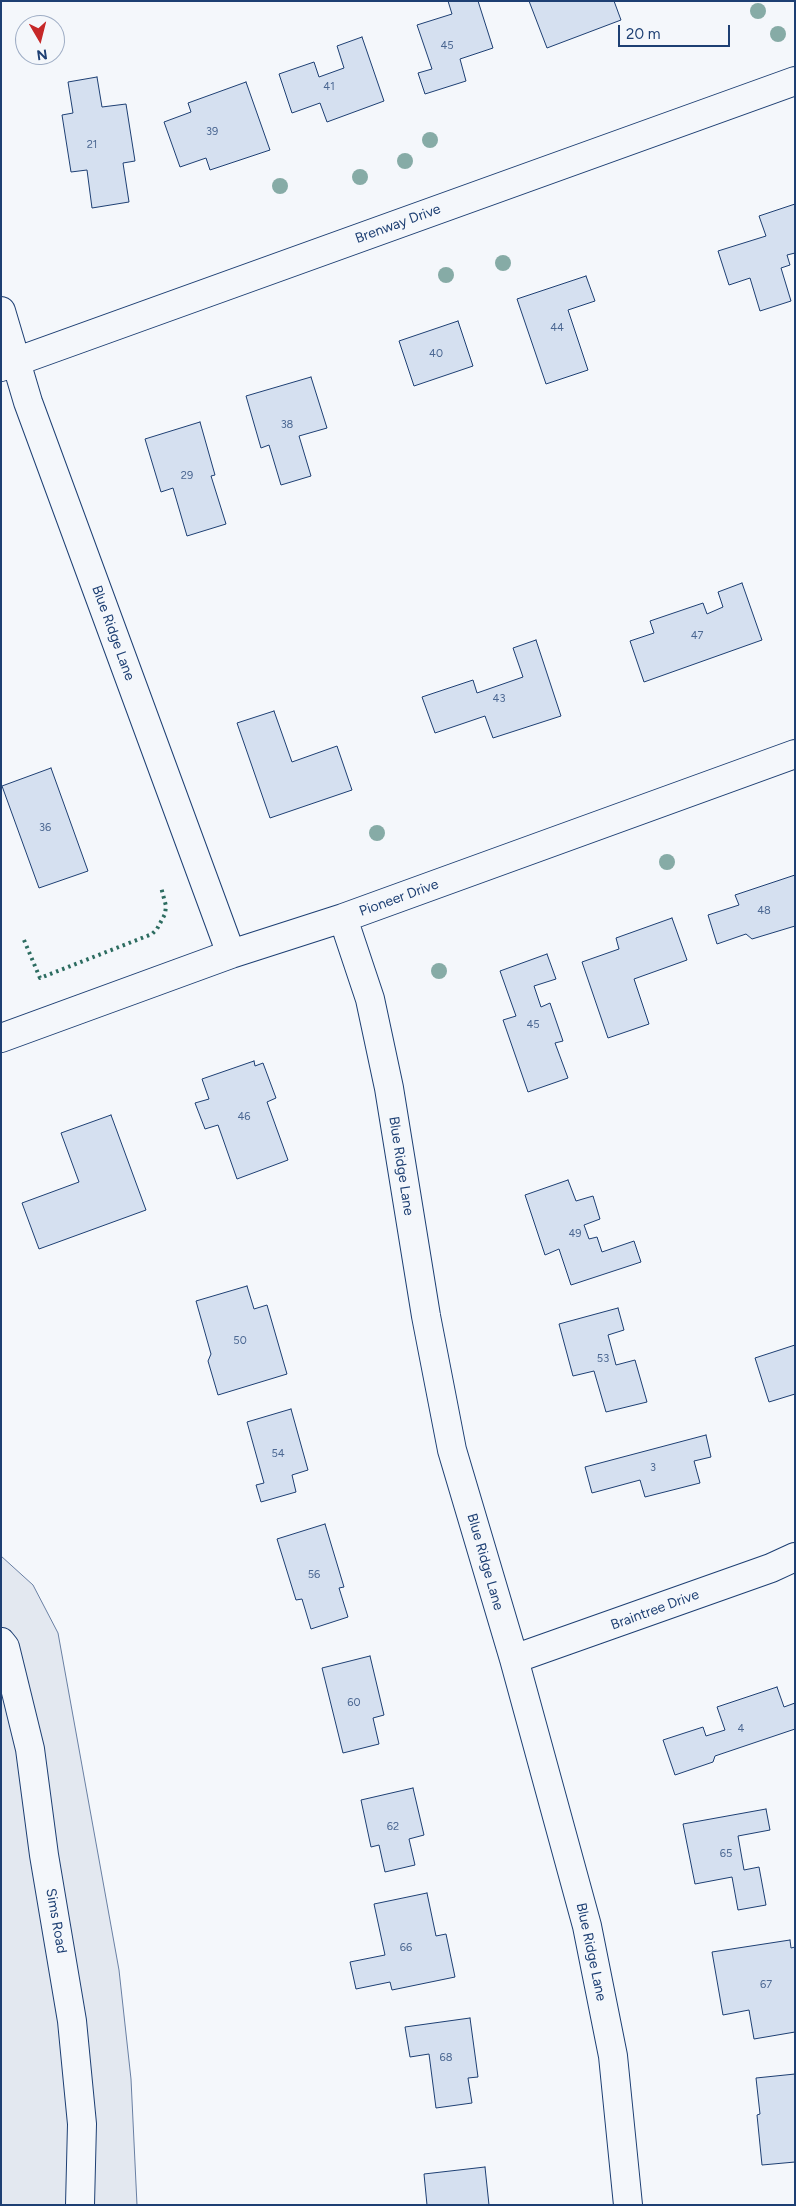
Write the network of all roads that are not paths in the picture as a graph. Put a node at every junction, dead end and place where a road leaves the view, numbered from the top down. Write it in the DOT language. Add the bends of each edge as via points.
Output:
graph roads {
  1 [pos="795,81"];
  2 [pos="1,310"];
  3 [pos="8,364"];
  4 [pos="795,754"];
  5 [pos="344,918"];
  6 [pos="231,954"];
  7 [pos="1,1038"];
  8 [pos="795,1557"];
  9 [pos="1,1642"];
  10 [pos="514,1660"];
  11 [pos="80,2205"];
  12 [pos="628,2205"];
  1 -- 3 [label="street, Brenway Drive"];
  2 -- 3 [label="street, Blue Ridge Lane"];
  3 -- 6 [label="street, Blue Ridge Lane" via="28,402"];
  4 -- 5 [label="street, Pioneer Drive"];
  5 -- 6 [label="street, Pioneer Drive"];
  5 -- 10 [label="street, Blue Ridge Lane" via="370,999 452,1450"];
  6 -- 7 [label="street, Pioneer Drive"];
  8 -- 10 [label="street, Braintree Drive"];
  9 -- 11 [label="street, Sims Road" via="30,1750 72,2021 82,2124"];
  10 -- 12 [label="street, Blue Ridge Lane" via="587,1926 613,2056"];
}
